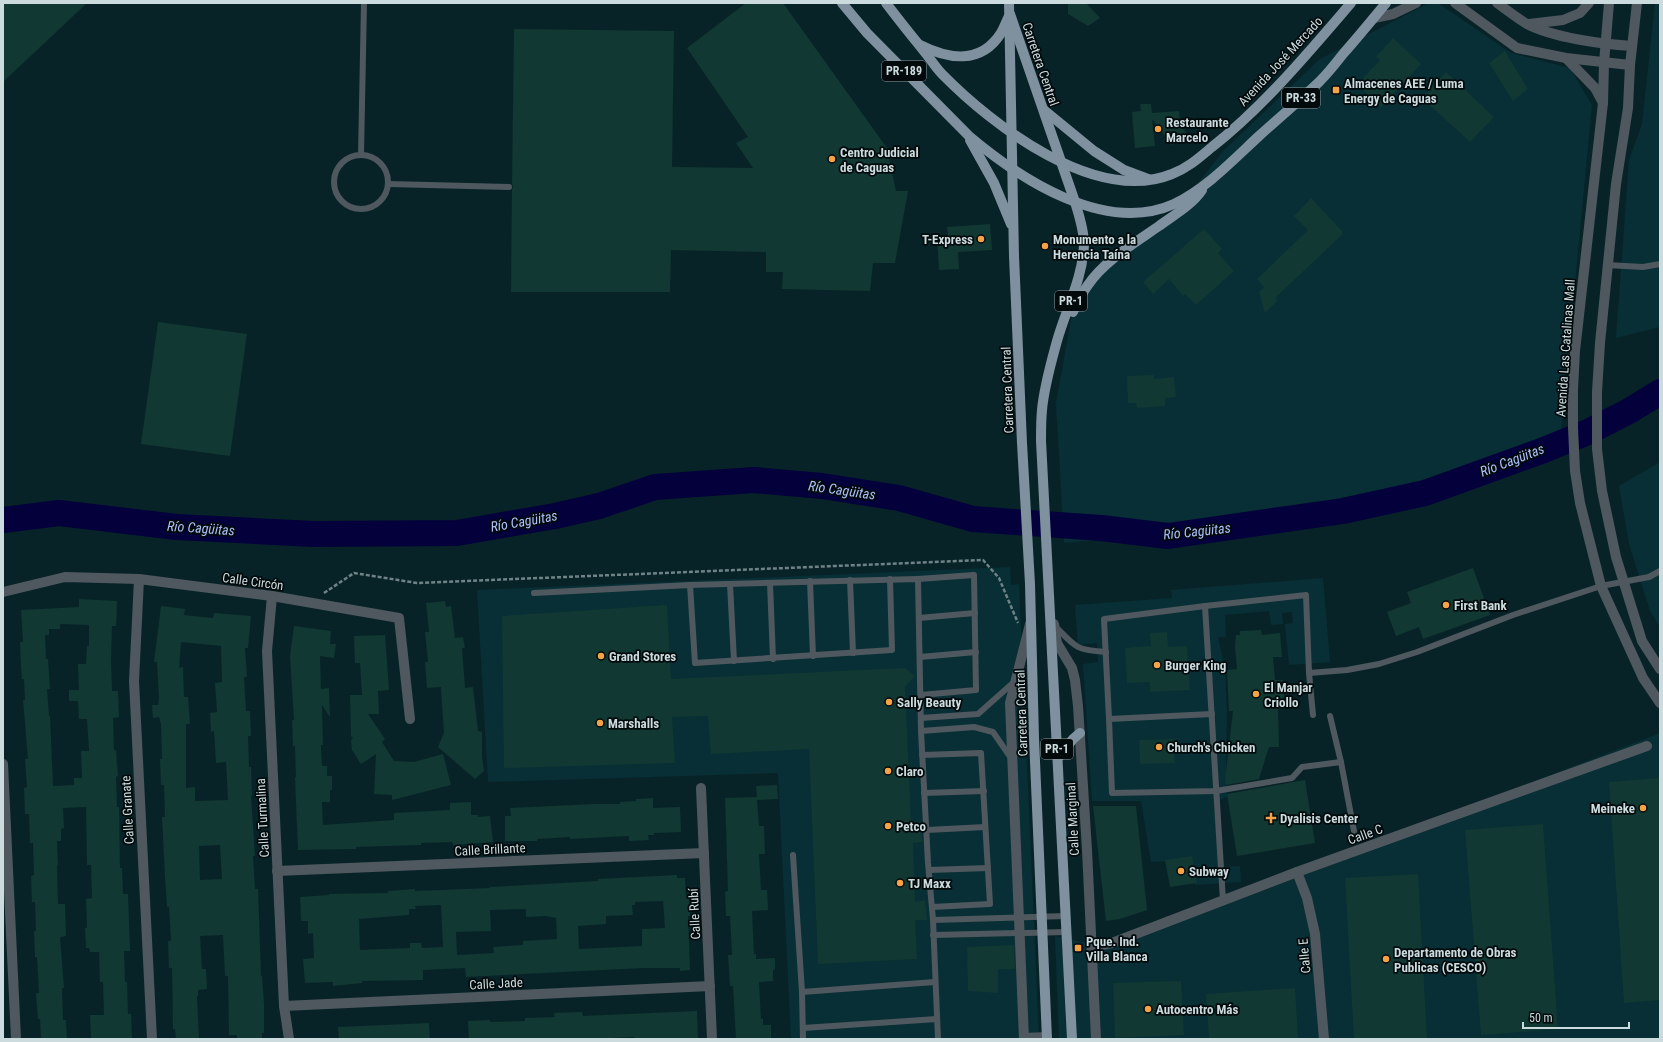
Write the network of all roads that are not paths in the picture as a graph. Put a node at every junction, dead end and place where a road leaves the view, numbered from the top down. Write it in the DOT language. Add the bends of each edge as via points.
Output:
graph roads {
  1 [pos="364,3"];
  2 [pos="842,3"];
  3 [pos="886,3"];
  4 [pos="1009,3"];
  5 [pos="1351,3"];
  6 [pos="1386,3"];
  7 [pos="1416,3"];
  8 [pos="1496,3"];
  9 [pos="1589,3"];
  10 [pos="1609,3"];
  11 [pos="1637,3"];
  12 [pos="1457,5"];
  13 [pos="1010,14"];
  14 [pos="1374,18"];
  15 [pos="1527,24"];
  16 [pos="918,43"];
  17 [pos="1605,44"];
  18 [pos="1632,46"];
  19 [pos="1566,58"];
  20 [pos="1604,63"];
  21 [pos="1630,65"];
  22 [pos="1603,103"];
  23 [pos="1043,110"];
  24 [pos="1012,132"];
  25 [pos="968,136"];
  26 [pos="361,155"];
  27 [pos="1062,162"];
  28 [pos="1013,170"];
  29 [pos="1152,181"];
  30 [pos="388,184"];
  31 [pos="1207,184"];
  32 [pos="509,187"];
  33 [pos="1075,202"];
  34 [pos="1014,239"];
  35 [pos="1660,264"];
  36 [pos="1607,265"];
  37 [pos="1057,340"];
  38 [pos="1660,571"];
  39 [pos="139,579"];
  40 [pos="890,579"];
  41 [pos="918,579"];
  42 [pos="850,580"];
  43 [pos="810,581"];
  44 [pos="770,583"];
  45 [pos="1623,583"];
  46 [pos="730,584"];
  47 [pos="690,585"];
  48 [pos="1602,586"];
  49 [pos="3,592"];
  50 [pos="534,593"];
  51 [pos="272,596"];
  52 [pos="1049,603"];
  53 [pos="1204,606"];
  54 [pos="975,613"];
  55 [pos="919,618"];
  56 [pos="1031,620"];
  57 [pos="1054,626"];
  58 [pos="976,652"];
  59 [pos="1106,652"];
  60 [pos="853,653"];
  61 [pos="813,656"];
  62 [pos="920,657"];
  63 [pos="773,659"];
  64 [pos="734,661"];
  65 [pos="1660,669"];
  66 [pos="1309,673"];
  67 [pos="1015,681"];
  68 [pos="921,695"];
  69 [pos="1660,703"];
  70 [pos="1212,714"];
  71 [pos="1312,715"];
  72 [pos="1330,716"];
  73 [pos="921,718"];
  74 [pos="410,719"];
  75 [pos="1109,719"];
  76 [pos="921,731"];
  77 [pos="1080,733"];
  78 [pos="1647,746"];
  79 [pos="922,755"];
  80 [pos="1058,758"];
  81 [pos="1012,759"];
  82 [pos="1341,762"];
  83 [pos="3,764"];
  84 [pos="701,788"];
  85 [pos="984,791"];
  86 [pos="1216,791"];
  87 [pos="924,793"];
  88 [pos="986,827"];
  89 [pos="927,830"];
  90 [pos="1354,831"];
  91 [pos="704,853"];
  92 [pos="793,855"];
  93 [pos="988,868"];
  94 [pos="929,870"];
  95 [pos="277,872"];
  96 [pos="1297,872"];
  97 [pos="1222,901"];
  98 [pos="932,907"];
  99 [pos="7,909"];
  100 [pos="1066,916"];
  101 [pos="1018,918"];
  102 [pos="1042,918"];
  103 [pos="934,920"];
  104 [pos="1067,932"];
  105 [pos="1042,933"];
  106 [pos="1019,934"];
  107 [pos="933,935"];
  108 [pos="1092,947"];
  109 [pos="935,982"];
  110 [pos="710,986"];
  111 [pos="802,992"];
  112 [pos="284,1006"];
  113 [pos="937,1019"];
  114 [pos="803,1028"];
  115 [pos="1024,1038"];
  116 [pos="1047,1038"];
  117 [pos="7,1039"];
  118 [pos="16,1039"];
  119 [pos="152,1039"];
  120 [pos="289,1039"];
  121 [pos="712,1039"];
  122 [pos="803,1039"];
  123 [pos="938,1039"];
  124 [pos="1072,1039"];
  125 [pos="1096,1039"];
  126 [pos="1324,1039"];
  1 -- 26 [label="lane"];
  2 -- 25 [label="main road, PR-189" via="867,33"];
  3 -- 16 [label="main road, PR-189"];
  4 -- 13 [label="main road, PR-1"];
  5 -- 29 [label="main road, Avenida José Mercado / PR-33" via="1306,56 1234,130 1187,167"];
  6 -- 14 [label="main road, PR-33"];
  7 -- 14 [label="street" via="1393,14"];
  8 -- 15 [label="street"];
  9 -- 15 [label="street" via="1580,13 1563,20"];
  10 -- 17 [label="street, Avenida Las Catalinas Mall"];
  11 -- 18 [label="street"];
  12 -- 19 [label="street" via="1517,48"];
  13 -- 16 [label="main road" via="997,38 976,54 948,56"];
  13 -- 23 [label="main road, Carretera Central / PR-1"];
  13 -- 24 [label="main road, Carretera Central / PR-1"];
  14 -- 31 [label="main road, PR-33" via="1321,80"];
  15 -- 17 [label="street" via="1548,32"];
  16 -- 24 [label="main road, PR-189" via="942,73 1001,126"];
  17 -- 18 [label="street"];
  17 -- 20 [label="street, Avenida Las Catalinas Mall"];
  18 -- 21 [label="street"];
  19 -- 20 [label="street"];
  19 -- 22 [label="street" via="1595,88"];
  20 -- 21 [label="street"];
  20 -- 22 [label="street, Avenida Las Catalinas Mall"];
  21 -- 36 [label="street" via="1628,108"];
  22 -- 48 [label="street, Avenida Las Catalinas Mall" via="1572,389 1575,471 1580,503"];
  23 -- 27 [label="main road, Carretera Central / PR-1"];
  23 -- 29 [label="main road" via="1094,151 1124,170"];
  24 -- 27 [label="main road, Avenida José Mercado / PR-33"];
  24 -- 28 [label="main road, Carretera Central / PR-1"];
  25 -- 28 [label="main road, PR-189"];
  25 -- 34 [label="main road" via="994,183 1011,224"];
  26 -- 30 [label="lane" via="381,164"];
  26 -- 30 [label="lane" via="350,157 335,173 337,195 345,203 364,209 381,201"];
  27 -- 29 [label="main road, Avenida José Mercado / PR-33" via="1097,176"];
  27 -- 33 [label="main road, Carretera Central / PR-1"];
  28 -- 33 [label="main road, PR-33"];
  28 -- 34 [label="main road, Carretera Central / PR-1"];
  30 -- 32 [label="lane"];
  31 -- 33 [label="main road, PR-33" via="1173,204 1142,212 1099,209"];
  31 -- 37 [label="main road" via="1197,198 1100,270 1088,284"];
  33 -- 37 [label="main road, Carretera Central / PR-1" via="1082,227 1083,250 1072,298"];
  34 -- 56 [label="main road, Carretera Central / PR-1"];
  35 -- 36 [label="lane" via="1643,267"];
  36 -- 45 [label="street" via="1597,392 1597,449 1602,491"];
  37 -- 52 [label="main road, Carretera Central / PR-1" via="1042,409 1041,441"];
  38 -- 45 [label="lane" via="1649,577"];
  39 -- 49 [label="street, Calle Circón" via="65,577"];
  39 -- 51 [label="street, Calle Circón"];
  39 -- 119 [label="street, Calle Granate" via="134,681"];
  40 -- 41 [label="lane"];
  40 -- 42 [label="lane"];
  40 -- 60 [label="lane" via="892,650"];
  41 -- 54 [label="lane" via="974,575"];
  41 -- 55 [label="lane"];
  42 -- 43 [label="lane"];
  42 -- 60 [label="lane"];
  43 -- 44 [label="lane"];
  43 -- 61 [label="lane"];
  44 -- 46 [label="lane"];
  44 -- 63 [label="lane"];
  45 -- 48 [label="lane"];
  45 -- 65 [label="street" via="1642,641"];
  46 -- 47 [label="lane"];
  46 -- 64 [label="lane"];
  47 -- 50 [label="lane"];
  47 -- 64 [label="lane" via="695,663"];
  48 -- 66 [label="lane" via="1379,664"];
  48 -- 69 [label="street, Avenida Las Catalinas Mall" via="1643,678"];
  51 -- 74 [label="street, Calle Circón" via="399,618"];
  51 -- 95 [label="street, Calle Turmalina" via="267,651"];
  52 -- 57 [label="street, Calle Marginal"];
  52 -- 80 [label="main road, Carretera Central / PR-1"];
  53 -- 59 [label="lane" via="1104,619"];
  53 -- 66 [label="lane" via="1306,595"];
  53 -- 70 [label="lane"];
  54 -- 55 [label="lane"];
  54 -- 58 [label="lane"];
  55 -- 62 [label="lane"];
  56 -- 67 [label="street"];
  56 -- 102 [label="main road, Carretera Central / PR-1"];
  57 -- 59 [label="lane" via="1072,645 1084,650"];
  57 -- 77 [label="street, Calle Marginal" via="1057,643 1072,668 1075,680"];
  58 -- 62 [label="lane"];
  58 -- 68 [label="lane" via="976,690"];
  59 -- 75 [label="lane"];
  60 -- 61 [label="lane"];
  61 -- 63 [label="lane"];
  62 -- 68 [label="lane"];
  63 -- 64 [label="lane"];
  66 -- 71 [label="lane"];
  67 -- 73 [label="lane" via="978,714"];
  67 -- 81 [label="street" via="1010,703"];
  68 -- 73 [label="lane"];
  70 -- 75 [label="lane"];
  70 -- 86 [label="lane"];
  72 -- 82 [label="lane"];
  73 -- 76 [label="lane"];
  75 -- 86 [label="lane" via="1112,793"];
  76 -- 79 [label="lane"];
  76 -- 81 [label="lane" via="974,727 993,732"];
  77 -- 80 [label="main road"];
  77 -- 108 [label="street, Calle Marginal"];
  78 -- 96 [label="street, Calle C"];
  79 -- 85 [label="lane" via="981,753"];
  79 -- 87 [label="lane"];
  80 -- 100 [label="main road, Carretera Central / PR-1"];
  81 -- 101 [label="street"];
  82 -- 86 [label="lane" via="1302,768 1292,778"];
  82 -- 90 [label="lane"];
  83 -- 99 [label="street"];
  84 -- 91 [label="street, Calle Rubí"];
  85 -- 87 [label="lane"];
  85 -- 88 [label="lane"];
  86 -- 97 [label="lane"];
  87 -- 89 [label="lane"];
  88 -- 89 [label="lane"];
  88 -- 93 [label="lane"];
  89 -- 94 [label="lane"];
  91 -- 95 [label="street, Calle Brillante"];
  91 -- 110 [label="street, Calle Rubí"];
  92 -- 111 [label="lane"];
  93 -- 94 [label="lane"];
  93 -- 98 [label="lane" via="990,904"];
  94 -- 98 [label="lane"];
  95 -- 112 [label="street, Calle Turmalina"];
  96 -- 97 [label="street, Calle C"];
  96 -- 126 [label="street, Calle E" via="1307,898 1315,934"];
  97 -- 108 [label="street, Calle C" via="1112,943"];
  98 -- 103 [label="lane"];
  99 -- 118 [label="street"];
  100 -- 102 [label="lane"];
  100 -- 104 [label="main road, Carretera Central / PR-1"];
  101 -- 102 [label="lane"];
  101 -- 103 [label="lane"];
  101 -- 106 [label="street"];
  102 -- 105 [label="main road, Carretera Central / PR-1"];
  103 -- 107 [label="lane"];
  104 -- 105 [label="lane"];
  104 -- 124 [label="main road, Carretera Central / PR-1"];
  105 -- 106 [label="lane"];
  105 -- 116 [label="main road, Carretera Central / PR-1"];
  106 -- 107 [label="lane"];
  106 -- 115 [label="street"];
  107 -- 109 [label="lane"];
  108 -- 125 [label="street, Calle Marginal"];
  109 -- 111 [label="lane"];
  109 -- 113 [label="lane"];
  110 -- 112 [label="street, Calle Jade"];
  110 -- 121 [label="street, Calle Rubí"];
  111 -- 114 [label="lane"];
  112 -- 120 [label="street, Calle Turmalina"];
  113 -- 114 [label="lane"];
  113 -- 123 [label="lane"];
  114 -- 122 [label="lane"];
  115 -- 116 [label="street"];
  117 -- 118 [label="street"];
}
